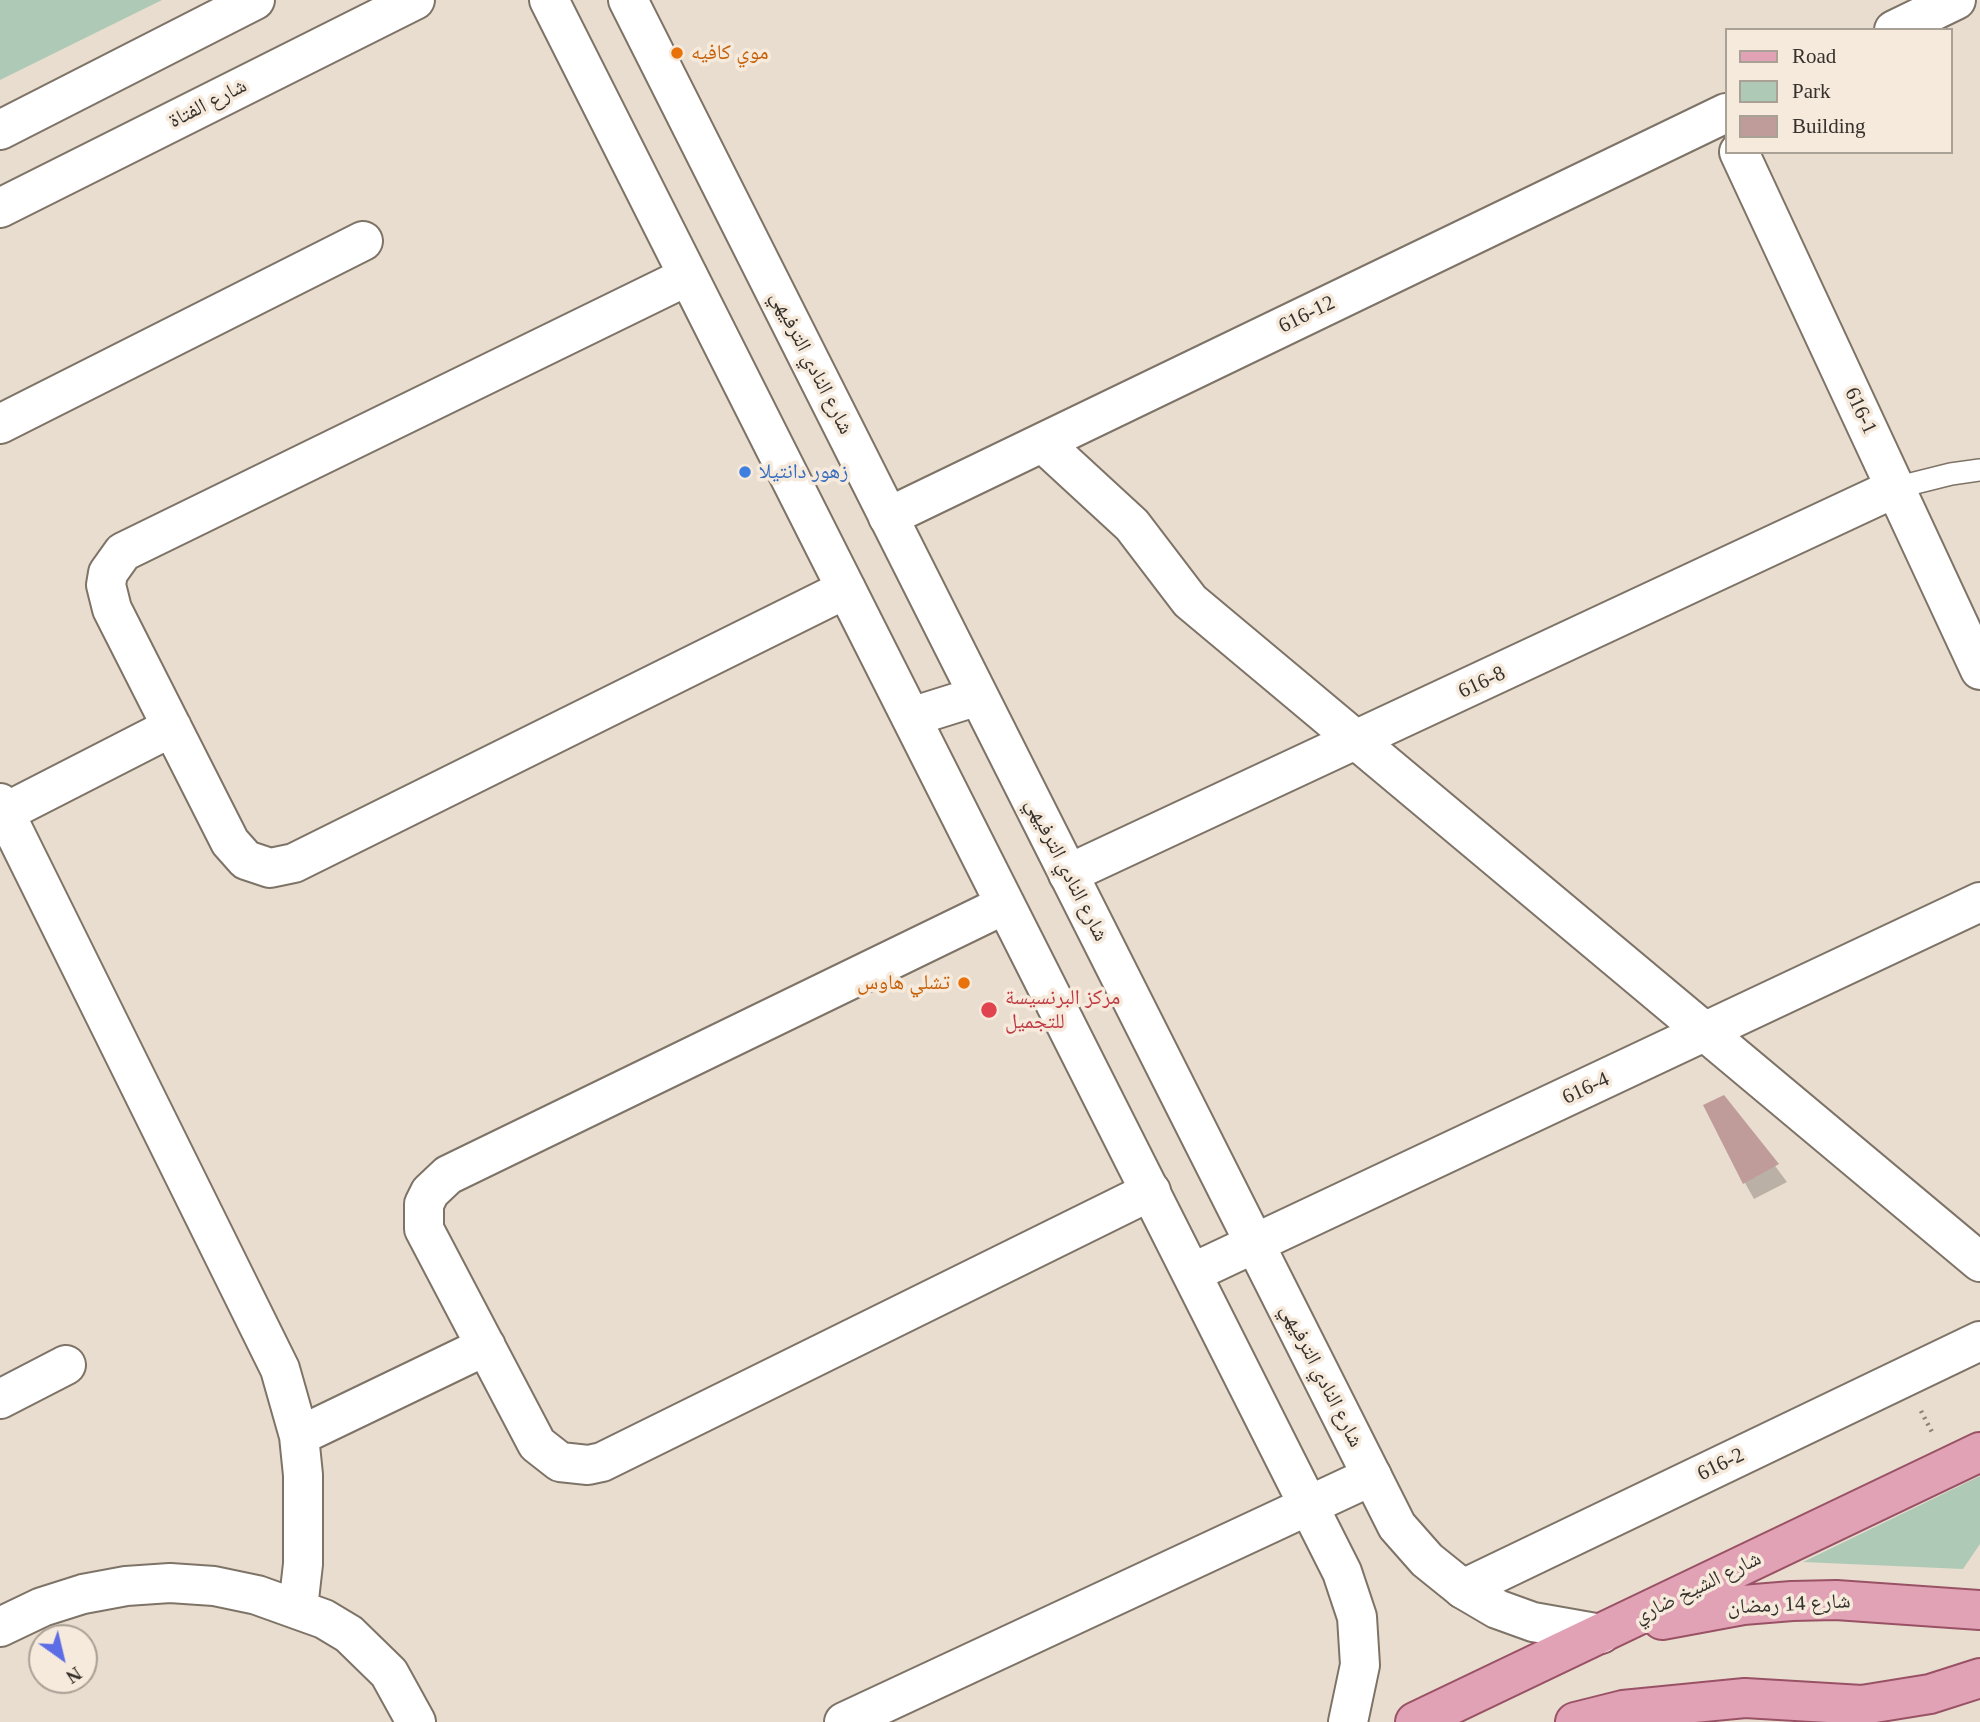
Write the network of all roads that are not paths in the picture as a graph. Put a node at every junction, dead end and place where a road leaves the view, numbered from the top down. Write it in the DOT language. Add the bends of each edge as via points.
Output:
graph roads {
  1 [pos="255,0"];
  2 [pos="415,0"];
  3 [pos="549,0"];
  4 [pos="628,0"];
  5 [pos="1724,117"];
  6 [pos="0,130"];
  7 [pos="1740,154"];
  8 [pos="0,208"];
  9 [pos="363,241"];
  10 [pos="688,276"];
  11 [pos="0,424"];
  12 [pos="1043,443"];
  13 [pos="1980,470"];
  14 [pos="1895,488"];
  15 [pos="888,517"];
  16 [pos="846,589"];
  17 [pos="1980,670"];
  18 [pos="978,696"];
  19 [pos="911,718"];
  20 [pos="172,727"];
  21 [pos="1359,741"];
  22 [pos="2,810"];
  23 [pos="1068,874"];
  24 [pos="1980,902"];
  25 [pos="1004,905"];
  26 [pos="1706,1032"];
  27 [pos="1151,1191"];
  28 [pos="1255,1245"];
  29 [pos="1980,1262"];
  30 [pos="1192,1273"];
  31 [pos="1980,1341"];
  32 [pos="486,1346"];
  33 [pos="66,1365"];
  34 [pos="0,1399"];
  35 [pos="299,1436"];
  36 [pos="1980,1452"];
  37 [pos="1372,1476"];
  38 [pos="1309,1505"];
  39 [pos="1462,1589"];
  40 [pos="298,1608"];
  41 [pos="1980,1610"];
  42 [pos="0,1627"];
  43 [pos="1601,1634"];
  44 [pos="1980,1678"];
  45 [pos="1861,1705"];
  46 [pos="416,1722"];
  47 [pos="844,1722"];
  48 [pos="1348,1722"];
  49 [pos="1415,1722"];
  50 [pos="1575,1722"];
  51 [pos="1936,1722"];
  1 -- 6 [label="street"];
  2 -- 8 [label="street, شارع الفتاة"];
  3 -- 10 [label="street"];
  4 -- 15 [label="street, شارع النادي الترفيهي"];
  5 -- 12 [label="street, 616-12"];
  7 -- 14 [label="street, 616-1"];
  9 -- 11 [label="street"];
  10 -- 16 [label="street"];
  10 -- 20 [label="street" via="122,552 108,573 107,597"];
  12 -- 15 [label="street, 616-12"];
  12 -- 21 [label="street" via="1132,525 1190,601"];
  13 -- 14 [label="lane"];
  14 -- 17 [label="street, 616-1"];
  14 -- 21 [label="street, 616-8"];
  15 -- 18 [label="street, شارع النادي الترفيهي"];
  16 -- 19 [label="street"];
  16 -- 20 [label="street" via="282,867 258,865 237,852"];
  18 -- 19 [label="street"];
  18 -- 23 [label="street, شارع النادي الترفيهي"];
  19 -- 25 [label="street"];
  20 -- 22 [label="street"];
  21 -- 23 [label="street, 616-8"];
  21 -- 26 [label="street"];
  22 -- 35 [label="street" via="280,1369"];
  23 -- 28 [label="street, شارع النادي الترفيهي"];
  24 -- 26 [label="street, 616-4"];
  25 -- 27 [label="street"];
  25 -- 32 [label="street" via="438,1183 424,1204 424,1229"];
  26 -- 28 [label="street, 616-4"];
  26 -- 29 [label="street"];
  27 -- 30 [label="street"];
  27 -- 32 [label="street" via="602,1462 560,1462 537,1444"];
  28 -- 30 [label="street, 616-4"];
  28 -- 37 [label="street, شارع النادي الترفيهي"];
  30 -- 38 [label="street"];
  31 -- 39 [label="street, 616-2"];
  32 -- 35 [label="street"];
  33 -- 34 [label="street"];
  35 -- 40 [label="street" via="304,1519"];
  36 -- 43 [label="main road, شارع الشيخ ضاري"];
  37 -- 38 [label="street"];
  37 -- 39 [label="street, شارع النادي الترفيهي" via="1397,1526 1427,1560"];
  38 -- 47 [label="street"];
  38 -- 48 [label="street" via="1342,1572 1357,1618 1360,1665"];
  39 -- 43 [label="street, شارع النادي الترفيهي" via="1497,1609 1534,1622"];
  40 -- 42 [label="street" via="225,1588 170,1583 83,1594"];
  40 -- 46 [label="street" via="324,1619 370,1652 389,1673"];
  41 -- 43 [label="main road, شارع 14 رمضان" via="1792,1601 1744,1605"];
  43 -- 49 [label="main road, شارع الشيخ ضاري"];
  44 -- 45 [label="main road" via="1930,1694"];
  45 -- 50 [label="main road" via="1745,1698 1623,1710"];
  45 -- 51 [label="main road"];
}
